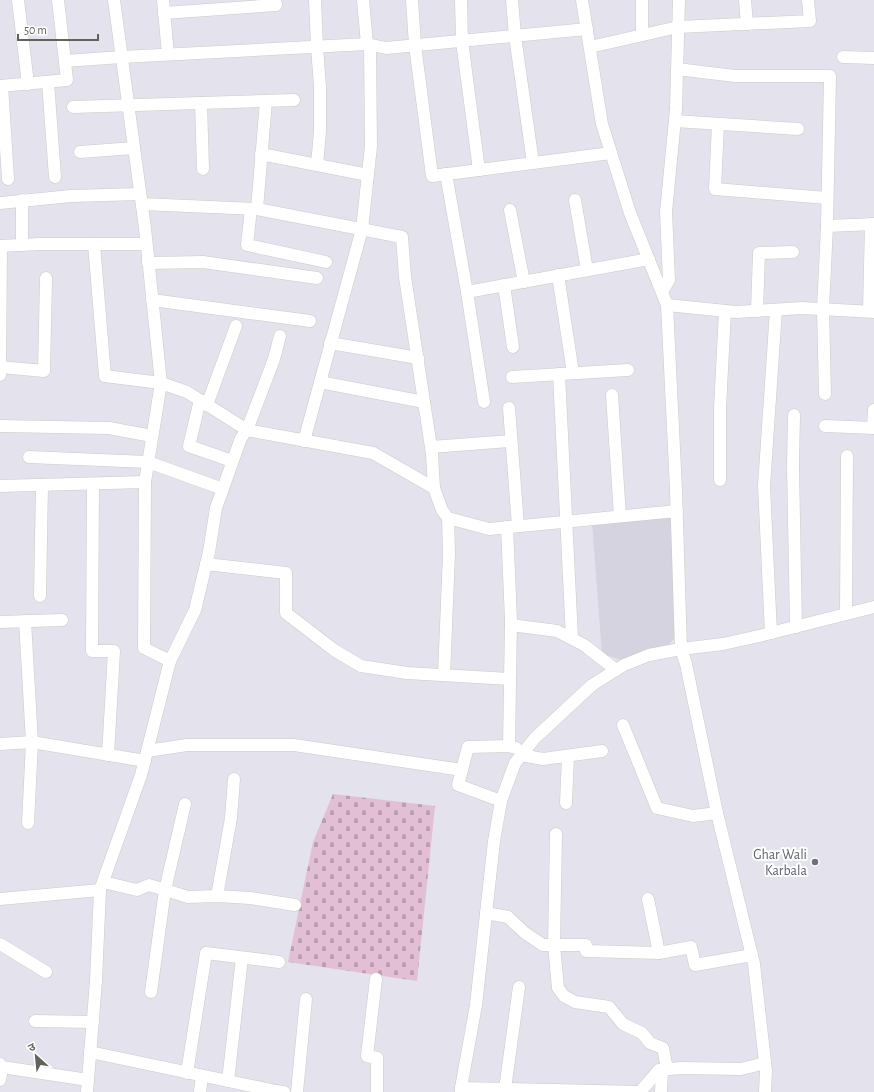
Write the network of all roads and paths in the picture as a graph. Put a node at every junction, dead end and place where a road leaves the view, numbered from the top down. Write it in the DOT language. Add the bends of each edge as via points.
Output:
graph roads {
  1 [pos="18,0"];
  2 [pos="58,0"];
  3 [pos="114,0"];
  4 [pos="163,0"];
  5 [pos="275,0"];
  6 [pos="315,0"];
  7 [pos="363,0"];
  8 [pos="412,0"];
  9 [pos="461,0"];
  10 [pos="512,0"];
  11 [pos="582,0"];
  12 [pos="642,0"];
  13 [pos="679,0"];
  14 [pos="745,0"];
  15 [pos="808,0"];
  16 [pos="164,13"];
  17 [pos="747,24"];
  18 [pos="678,27"];
  19 [pos="587,29"];
  20 [pos="642,35"];
  21 [pos="515,36"];
  22 [pos="462,41"];
  23 [pos="369,44"];
  24 [pos="415,45"];
  25 [pos="317,46"];
  26 [pos="590,47"];
  27 [pos="168,54"];
  28 [pos="122,57"];
  29 [pos="843,57"];
  30 [pos="874,58"];
  31 [pos="65,61"];
  32 [pos="677,69"];
  33 [pos="48,82"];
  34 [pos="28,84"];
  35 [pos="1,86"];
  36 [pos="294,100"];
  37 [pos="266,101"];
  38 [pos="201,103"];
  39 [pos="128,105"];
  40 [pos="73,107"];
  41 [pos="675,121"];
  42 [pos="718,124"];
  43 [pos="798,129"];
  44 [pos="134,148"];
  45 [pos="80,152"];
  46 [pos="611,153"];
  47 [pos="261,154"];
  48 [pos="533,163"];
  49 [pos="317,165"];
  50 [pos="203,169"];
  51 [pos="479,170"];
  52 [pos="446,174"];
  53 [pos="368,175"];
  54 [pos="55,177"];
  55 [pos="8,179"];
  56 [pos="827,198"];
  57 [pos="141,199"];
  58 [pos="22,200"];
  59 [pos="575,200"];
  60 [pos="0,203"];
  61 [pos="254,209"];
  62 [pos="510,210"];
  63 [pos="872,224"];
  64 [pos="827,226"];
  65 [pos="362,230"];
  66 [pos="94,244"];
  67 [pos="146,244"];
  68 [pos="22,245"];
  69 [pos="1,246"];
  70 [pos="793,252"];
  71 [pos="649,259"];
  72 [pos="326,262"];
  73 [pos="148,263"];
  74 [pos="587,270"];
  75 [pos="558,276"];
  76 [pos="46,278"];
  77 [pos="317,278"];
  78 [pos="524,282"];
  79 [pos="504,286"];
  80 [pos="467,292"];
  81 [pos="662,292"];
  82 [pos="152,300"];
  83 [pos="667,305"];
  84 [pos="823,309"];
  85 [pos="776,310"];
  86 [pos="725,311"];
  87 [pos="757,311"];
  88 [pos="871,311"];
  89 [pos="310,321"];
  90 [pos="236,326"];
  91 [pos="280,336"];
  92 [pos="330,343"];
  93 [pos="513,347"];
  94 [pos="418,358"];
  95 [pos="0,367"];
  96 [pos="628,370"];
  97 [pos="573,373"];
  98 [pos="559,374"];
  99 [pos="0,375"];
  100 [pos="512,377"];
  101 [pos="320,382"];
  102 [pos="160,383"];
  103 [pos="825,394"];
  104 [pos="612,395"];
  105 [pos="203,402"];
  106 [pos="424,402"];
  107 [pos="484,402"];
  108 [pos="509,408"];
  109 [pos="874,410"];
  110 [pos="794,415"];
  111 [pos="0,426"];
  112 [pos="825,426"];
  113 [pos="874,428"];
  114 [pos="247,430"];
  115 [pos="152,436"];
  116 [pos="304,441"];
  117 [pos="511,441"];
  118 [pos="431,447"];
  119 [pos="847,456"];
  120 [pos="29,457"];
  121 [pos="232,461"];
  122 [pos="148,462"];
  123 [pos="720,480"];
  124 [pos="145,482"];
  125 [pos="94,484"];
  126 [pos="42,485"];
  127 [pos="0,486"];
  128 [pos="434,488"];
  129 [pos="223,489"];
  130 [pos="677,511"];
  131 [pos="620,516"];
  132 [pos="448,518"];
  133 [pos="566,521"];
  134 [pos="512,526"];
  135 [pos="206,564"];
  136 [pos="40,596"];
  137 [pos="874,607"];
  138 [pos="846,614"];
  139 [pos="62,620"];
  140 [pos="25,621"];
  141 [pos="0,622"];
  142 [pos="511,625"];
  143 [pos="796,627"];
  144 [pos="771,634"];
  145 [pos="572,638"];
  146 [pos="681,649"];
  147 [pos="170,661"];
  148 [pos="616,670"];
  149 [pos="444,675"];
  150 [pos="510,679"];
  151 [pos="623,725"];
  152 [pos="32,742"];
  153 [pos="0,744"];
  154 [pos="509,746"];
  155 [pos="602,751"];
  156 [pos="523,753"];
  157 [pos="108,755"];
  158 [pos="146,756"];
  159 [pos="568,756"];
  160 [pos="462,770"];
  161 [pos="234,779"];
  162 [pos="501,800"];
  163 [pos="566,803"];
  164 [pos="185,804"];
  165 [pos="717,812"];
  166 [pos="28,824"];
  167 [pos="556,834"];
  168 [pos="101,886"];
  169 [pos="165,890"];
  170 [pos="217,896"];
  171 [pos="0,898"];
  172 [pos="648,899"];
  173 [pos="295,905"];
  174 [pos="486,913"];
  175 [pos="0,944"];
  176 [pos="554,945"];
  177 [pos="659,952"];
  178 [pos="752,954"];
  179 [pos="242,958"];
  180 [pos="279,962"];
  181 [pos="46,972"];
  182 [pos="376,979"];
  183 [pos="519,987"];
  184 [pos="151,992"];
  185 [pos="306,999"];
  186 [pos="36,1021"];
  187 [pos="93,1022"];
  188 [pos="90,1052"];
  189 [pos="765,1063"];
  190 [pos="1,1066"];
  191 [pos="664,1070"];
  192 [pos="187,1073"];
  193 [pos="202,1076"];
  194 [pos="0,1080"];
  195 [pos="228,1081"];
  196 [pos="88,1086"];
  197 [pos="505,1089"];
  198 [pos="461,1090"];
  199 [pos="200,1092"];
  200 [pos="284,1092"];
  201 [pos="297,1092"];
  202 [pos="377,1092"];
  203 [pos="661,1092"];
  204 [pos="765,1092"];
  1 -- 34 [label="street"];
  2 -- 31 [label="street"];
  3 -- 28 [label="street"];
  4 -- 16 [label="street"];
  5 -- 16 [label="street" via="276,5"];
  6 -- 25 [label="street"];
  7 -- 23 [label="street"];
  8 -- 24 [label="street"];
  9 -- 22 [label="street"];
  10 -- 21 [label="street"];
  11 -- 19 [label="street"];
  12 -- 20 [label="street"];
  13 -- 18 [label="street"];
  14 -- 17 [label="street"];
  15 -- 17 [label="street" via="810,21"];
  16 -- 27 [label="street"];
  17 -- 18 [label="street"];
  18 -- 20 [label="street"];
  18 -- 32 [label="street"];
  19 -- 21 [label="street"];
  19 -- 26 [label="street"];
  20 -- 26 [label="street"];
  21 -- 22 [label="street"];
  21 -- 48 [label="street"];
  22 -- 24 [label="street"];
  22 -- 51 [label="street"];
  23 -- 24 [label="street" via="386,48"];
  23 -- 25 [label="street"];
  23 -- 53 [label="street" via="371,146"];
  24 -- 52 [label="street" via="432,176"];
  25 -- 27 [label="street"];
  25 -- 49 [label="street" via="320,87"];
  26 -- 46 [label="street" via="602,124"];
  27 -- 28 [label="street"];
  28 -- 31 [label="street"];
  28 -- 39 [label="street"];
  29 -- 30 [label="street"];
  31 -- 33 [label="street" via="68,80"];
  32 -- 41 [label="street"];
  32 -- 56 [label="street" via="736,76 830,76"];
  33 -- 34 [label="street"];
  33 -- 54 [label="street"];
  34 -- 35 [label="street"];
  35 -- 55 [label="street"];
  36 -- 37 [label="street"];
  37 -- 38 [label="street"];
  37 -- 47 [label="street"];
  38 -- 39 [label="street"];
  38 -- 50 [label="street"];
  39 -- 40 [label="street"];
  39 -- 44 [label="street"];
  41 -- 42 [label="street"];
  41 -- 81 [label="street" via="666,212 670,280"];
  42 -- 43 [label="street"];
  42 -- 56 [label="street" via="716,189"];
  44 -- 45 [label="street"];
  44 -- 57 [label="street"];
  46 -- 48 [label="street"];
  46 -- 71 [label="street" via="630,213"];
  47 -- 49 [label="street"];
  47 -- 61 [label="street"];
  48 -- 51 [label="street"];
  49 -- 53 [label="street"];
  51 -- 52 [label="street"];
  52 -- 80 [label="street"];
  53 -- 65 [label="street"];
  56 -- 64 [label="street"];
  57 -- 58 [label="street" via="71,196"];
  57 -- 61 [label="street"];
  57 -- 67 [label="street"];
  58 -- 60 [label="street"];
  58 -- 68 [label="street"];
  59 -- 74 [label="street"];
  61 -- 65 [label="street"];
  61 -- 72 [label="street" via="247,245"];
  62 -- 78 [label="street"];
  63 -- 64 [label="street"];
  63 -- 88 [label="street"];
  64 -- 84 [label="street"];
  65 -- 92 [label="street"];
  65 -- 94 [label="street" via="402,237 405,277"];
  66 -- 67 [label="street"];
  66 -- 68 [label="street"];
  66 -- 102 [label="street" via="105,376"];
  67 -- 73 [label="street"];
  68 -- 69 [label="street"];
  69 -- 95 [label="street"];
  70 -- 87 [label="street" via="758,253"];
  71 -- 74 [label="street"];
  71 -- 81 [label="street"];
  73 -- 77 [label="street" via="203,262"];
  73 -- 82 [label="street"];
  74 -- 75 [label="street"];
  75 -- 78 [label="street"];
  75 -- 97 [label="street"];
  76 -- 95 [label="street" via="44,371"];
  78 -- 79 [label="street"];
  79 -- 80 [label="street"];
  79 -- 93 [label="street"];
  80 -- 107 [label="street"];
  81 -- 83 [label="street"];
  82 -- 89 [label="street"];
  82 -- 102 [label="street"];
  83 -- 86 [label="street"];
  83 -- 130 [label="street"];
  84 -- 85 [label="street"];
  84 -- 88 [label="street"];
  84 -- 103 [label="street"];
  85 -- 87 [label="street"];
  85 -- 144 [label="street" via="764,486"];
  86 -- 87 [label="street"];
  86 -- 123 [label="street" via="720,408"];
  90 -- 105 [label="street"];
  91 -- 114 [label="street"];
  92 -- 94 [label="street"];
  92 -- 101 [label="street"];
  94 -- 106 [label="street"];
  95 -- 99 [label="street"];
  96 -- 97 [label="street"];
  97 -- 98 [label="street"];
  98 -- 100 [label="street"];
  98 -- 133 [label="street"];
  101 -- 106 [label="street"];
  101 -- 116 [label="street"];
  102 -- 105 [label="street" via="187,392"];
  102 -- 115 [label="street"];
  104 -- 131 [label="street"];
  105 -- 114 [label="street"];
  105 -- 121 [label="street" via="189,446"];
  106 -- 118 [label="street"];
  108 -- 117 [label="street"];
  109 -- 113 [label="street"];
  110 -- 143 [label="street"];
  111 -- 115 [label="street" via="109,428"];
  112 -- 113 [label="street"];
  114 -- 116 [label="street"];
  114 -- 121 [label="street"];
  115 -- 122 [label="street"];
  116 -- 128 [label="street" via="373,453"];
  117 -- 118 [label="street"];
  117 -- 134 [label="street"];
  118 -- 128 [label="street"];
  119 -- 138 [label="street"];
  120 -- 122 [label="street"];
  121 -- 129 [label="street"];
  122 -- 124 [label="street"];
  122 -- 129 [label="street"];
  124 -- 125 [label="street"];
  124 -- 147 [label="street" via="144,648"];
  125 -- 126 [label="street"];
  125 -- 157 [label="street" via="92,651 114,651"];
  126 -- 127 [label="street"];
  126 -- 136 [label="street"];
  128 -- 132 [label="street" via="442,510"];
  129 -- 135 [label="street" via="216,508"];
  130 -- 131 [label="street"];
  130 -- 146 [label="street"];
  131 -- 133 [label="street"];
  132 -- 134 [label="street" via="489,528"];
  132 -- 149 [label="street"];
  133 -- 134 [label="street"];
  133 -- 145 [label="street"];
  134 -- 142 [label="street"];
  135 -- 147 [label="street" via="195,610"];
  135 -- 149 [label="street" via="286,573 286,613 334,650 361,666 407,673"];
  137 -- 138 [label="street"];
  138 -- 143 [label="street"];
  139 -- 140 [label="street"];
  140 -- 141 [label="street"];
  140 -- 152 [label="street"];
  142 -- 145 [label="street" via="557,631"];
  142 -- 150 [label="street"];
  143 -- 144 [label="street"];
  144 -- 146 [label="street"];
  145 -- 148 [label="street"];
  146 -- 148 [label="street" via="649,655"];
  146 -- 165 [label="street"];
  147 -- 158 [label="street"];
  148 -- 156 [label="street" via="592,685 534,738"];
  149 -- 150 [label="street"];
  150 -- 154 [label="street"];
  151 -- 165 [label="street" via="657,808 693,816"];
  152 -- 153 [label="street"];
  152 -- 157 [label="street"];
  152 -- 166 [label="street"];
  154 -- 156 [label="street"];
  154 -- 160 [label="street" via="468,747"];
  155 -- 159 [label="street"];
  156 -- 159 [label="street" via="543,759"];
  156 -- 162 [label="street" via="515,763"];
  157 -- 158 [label="street"];
  158 -- 160 [label="street" via="187,745 294,745"];
  158 -- 168 [label="street"];
  159 -- 163 [label="street"];
  160 -- 162 [label="street" via="458,784"];
  161 -- 170 [label="street" via="231,818"];
  162 -- 174 [label="street"];
  164 -- 169 [label="street"];
  165 -- 178 [label="street"];
  167 -- 176 [label="street"];
  168 -- 169 [label="street" via="137,890 149,885"];
  168 -- 171 [label="street"];
  168 -- 187 [label="street"];
  169 -- 170 [label="street" via="188,897"];
  169 -- 184 [label="street"];
  170 -- 173 [label="street"];
  172 -- 177 [label="street"];
  174 -- 176 [label="street" via="508,917 543,945"];
  174 -- 198 [label="street" via="476,1005"];
  175 -- 181 [label="street"];
  176 -- 177 [label="street" via="586,945 586,951"];
  176 -- 191 [label="street" via="558,988 564,996 575,1002 609,1007 623,1024 642,1033 650,1043 664,1048"];
  177 -- 178 [label="street" via="691,947 695,965"];
  178 -- 189 [label="street"];
  179 -- 180 [label="street"];
  179 -- 192 [label="street" via="206,953"];
  179 -- 195 [label="street"];
  182 -- 202 [label="street" via="367,1056 377,1058"];
  183 -- 197 [label="street"];
  185 -- 201 [label="street"];
  186 -- 187 [label="street"];
  187 -- 188 [label="street"];
  188 -- 192 [label="street"];
  188 -- 196 [label="street"];
  189 -- 191 [label="street" via="741,1069"];
  189 -- 204 [label="street"];
  190 -- 194 [label="street"];
  190 -- 196 [label="street"];
  191 -- 197 [label="street" via="659,1070 640,1092"];
  191 -- 203 [label="street"];
  192 -- 193 [label="street"];
  193 -- 195 [label="street"];
  193 -- 199 [label="street"];
  195 -- 200 [label="street"];
  197 -- 198 [label="street"];
}
